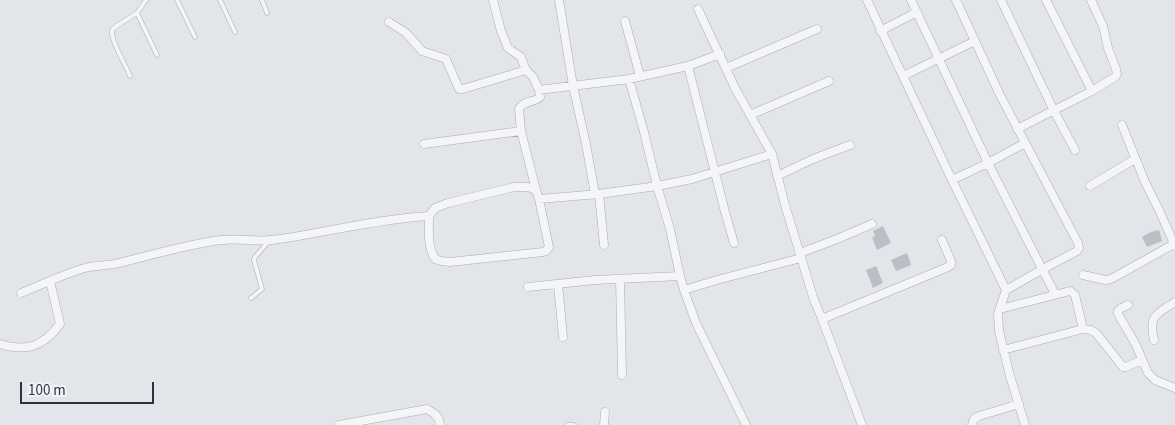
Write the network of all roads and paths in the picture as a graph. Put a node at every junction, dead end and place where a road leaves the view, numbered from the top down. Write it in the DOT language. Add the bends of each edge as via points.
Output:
graph roads {
  1 [pos="146,0"];
  2 [pos="177,0"];
  3 [pos="220,0"];
  4 [pos="262,0"];
  5 [pos="493,0"];
  6 [pos="559,0"];
  7 [pos="867,0"];
  8 [pos="911,0"];
  9 [pos="956,0"];
  10 [pos="1001,0"];
  11 [pos="1046,0"];
  12 [pos="1091,0"];
  13 [pos="698,9"];
  14 [pos="917,12"];
  15 [pos="137,13"];
  16 [pos="267,13"];
  17 [pos="625,21"];
  18 [pos="389,22"];
  19 [pos="817,29"];
  20 [pos="880,30"];
  21 [pos="236,32"];
  22 [pos="195,36"];
  23 [pos="975,41"];
  24 [pos="720,54"];
  25 [pos="157,55"];
  26 [pos="939,59"];
  27 [pos="688,66"];
  28 [pos="726,68"];
  29 [pos="526,70"];
  30 [pos="130,76"];
  31 [pos="640,76"];
  32 [pos="903,76"];
  33 [pos="630,79"];
  34 [pos="829,81"];
  35 [pos="572,86"];
  36 [pos="540,90"];
  37 [pos="1092,92"];
  38 [pos="1054,111"];
  39 [pos="750,115"];
  40 [pos="1122,125"];
  41 [pos="1017,129"];
  42 [pos="521,130"];
  43 [pos="1025,143"];
  44 [pos="424,144"];
  45 [pos="850,144"];
  46 [pos="1075,150"];
  47 [pos="772,154"];
  48 [pos="1135,159"];
  49 [pos="988,163"];
  50 [pos="715,172"];
  51 [pos="777,176"];
  52 [pos="952,180"];
  53 [pos="657,186"];
  54 [pos="1090,186"];
  55 [pos="536,190"];
  56 [pos="597,194"];
  57 [pos="539,199"];
  58 [pos="430,216"];
  59 [pos="872,224"];
  60 [pos="270,240"];
  61 [pos="942,240"];
  62 [pos="734,243"];
  63 [pos="604,245"];
  64 [pos="1174,245"];
  65 [pos="800,256"];
  66 [pos="1043,269"];
  67 [pos="680,276"];
  68 [pos="1083,276"];
  69 [pos="620,279"];
  70 [pos="50,281"];
  71 [pos="558,284"];
  72 [pos="528,287"];
  73 [pos="684,290"];
  74 [pos="1006,290"];
  75 [pos="21,293"];
  76 [pos="1055,294"];
  77 [pos="251,298"];
  78 [pos="1175,302"];
  79 [pos="1128,305"];
  80 [pos="1000,309"];
  81 [pos="822,319"];
  82 [pos="1083,329"];
  83 [pos="563,336"];
  84 [pos="1154,340"];
  85 [pos="0,344"];
  86 [pos="1003,350"];
  87 [pos="1142,360"];
  88 [pos="622,375"];
  89 [pos="1175,388"];
  90 [pos="1019,404"];
  91 [pos="604,412"];
  92 [pos="338,425"];
  93 [pos="440,425"];
  94 [pos="567,425"];
  95 [pos="574,425"];
  96 [pos="604,425"];
  97 [pos="746,425"];
  98 [pos="862,425"];
  99 [pos="972,425"];
  100 [pos="1025,425"];
  1 -- 15 [label="lane"];
  2 -- 22 [label="lane"];
  3 -- 21 [label="lane"];
  4 -- 16 [label="lane"];
  5 -- 29 [label="street" via="505,42 521,57"];
  6 -- 35 [label="street"];
  7 -- 20 [label="street"];
  8 -- 14 [label="street"];
  9 -- 23 [label="street"];
  10 -- 38 [label="street"];
  11 -- 37 [label="street"];
  12 -- 37 [label="street" via="1103,26 1117,74"];
  13 -- 24 [label="street"];
  14 -- 20 [label="street"];
  14 -- 26 [label="street"];
  15 -- 25 [label="lane"];
  15 -- 30 [label="lane" via="112,30"];
  17 -- 31 [label="street"];
  18 -- 29 [label="street" via="406,33 422,51 446,59 459,88"];
  19 -- 28 [label="street"];
  20 -- 32 [label="street"];
  23 -- 26 [label="street"];
  23 -- 41 [label="street"];
  24 -- 27 [label="street"];
  24 -- 28 [label="street"];
  26 -- 32 [label="street"];
  26 -- 49 [label="street"];
  27 -- 31 [label="street"];
  27 -- 50 [label="street"];
  28 -- 39 [label="street"];
  29 -- 36 [label="street"];
  31 -- 33 [label="street"];
  32 -- 52 [label="street"];
  33 -- 35 [label="street"];
  33 -- 53 [label="street"];
  34 -- 39 [label="street"];
  35 -- 36 [label="street"];
  35 -- 56 [label="street"];
  36 -- 42 [label="street" via="539,99 524,103 519,109"];
  37 -- 38 [label="street"];
  38 -- 41 [label="street"];
  38 -- 46 [label="street"];
  39 -- 47 [label="street"];
  40 -- 48 [label="street"];
  41 -- 43 [label="street"];
  42 -- 44 [label="street"];
  42 -- 55 [label="street"];
  43 -- 49 [label="street"];
  43 -- 66 [label="street" via="1079,248"];
  45 -- 51 [label="street"];
  47 -- 50 [label="street"];
  47 -- 51 [label="street"];
  48 -- 54 [label="street"];
  48 -- 64 [label="street"];
  49 -- 52 [label="street"];
  49 -- 66 [label="street"];
  50 -- 53 [label="street"];
  50 -- 62 [label="street"];
  51 -- 65 [label="street"];
  52 -- 74 [label="street"];
  53 -- 56 [label="street"];
  53 -- 67 [label="street"];
  55 -- 57 [label="street"];
  55 -- 58 [label="street" via="514,187 448,203 436,208"];
  56 -- 57 [label="street"];
  56 -- 63 [label="street"];
  57 -- 58 [label="street" via="549,247 543,252 450,262 435,259 429,240"];
  58 -- 60 [label="street"];
  59 -- 65 [label="street"];
  60 -- 70 [label="street" via="223,240 171,249 117,264 84,268"];
  60 -- 77 [label="lane" via="254,260 262,289"];
  61 -- 81 [label="street" via="951,260 948,267"];
  64 -- 68 [label="street" via="1112,279"];
  65 -- 73 [label="street"];
  65 -- 81 [label="street"];
  66 -- 74 [label="street"];
  66 -- 76 [label="street"];
  67 -- 69 [label="street"];
  67 -- 73 [label="street"];
  69 -- 71 [label="street"];
  69 -- 88 [label="street"];
  70 -- 75 [label="street"];
  70 -- 85 [label="street" via="60,324 53,333 34,347"];
  71 -- 72 [label="street"];
  71 -- 83 [label="street"];
  73 -- 97 [label="street" via="696,323"];
  74 -- 80 [label="street"];
  76 -- 80 [label="street"];
  76 -- 82 [label="street" via="1070,291 1075,295"];
  78 -- 84 [label="street" via="1155,315"];
  79 -- 87 [label="street" via="1118,314"];
  80 -- 86 [label="street" via="998,324"];
  81 -- 98 [label="street"];
  82 -- 86 [label="street"];
  82 -- 87 [label="street" via="1096,333 1123,367"];
  86 -- 90 [label="street"];
  87 -- 89 [label="street" via="1151,377"];
  90 -- 99 [label="street" via="979,416"];
  90 -- 100 [label="street"];
  91 -- 96 [label="street"];
  92 -- 93 [label="street" via="427,410 436,415"];
  94 -- 95 [label="lane"];
}
